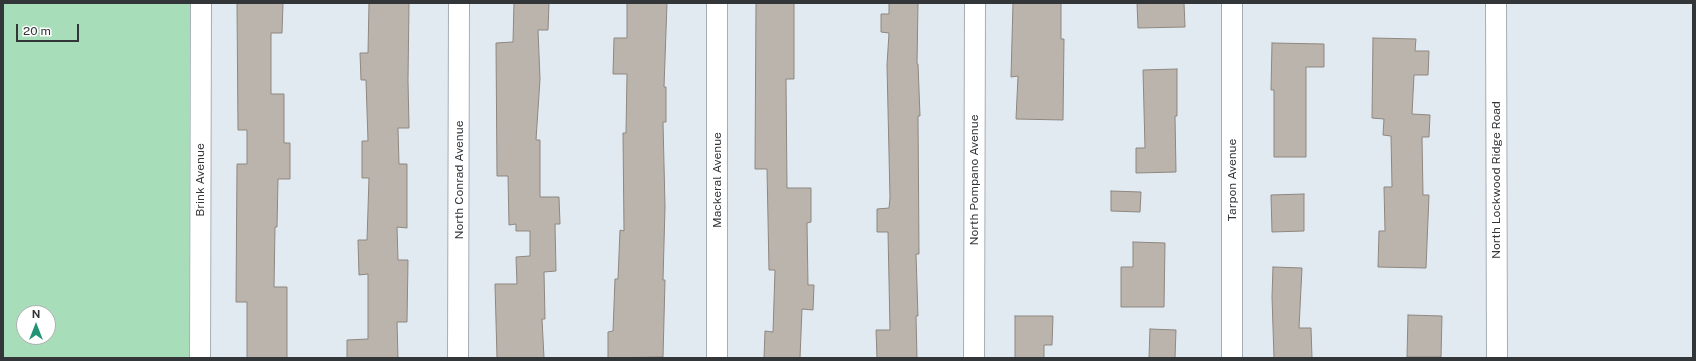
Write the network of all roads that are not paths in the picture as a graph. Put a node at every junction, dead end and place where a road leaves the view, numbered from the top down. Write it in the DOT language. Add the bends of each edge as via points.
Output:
graph roads {
  1 [pos="201,3"];
  2 [pos="459,3"];
  3 [pos="717,3"];
  4 [pos="975,3"];
  5 [pos="1232,3"];
  6 [pos="1496,3"];
  7 [pos="200,358"];
  8 [pos="458,358"];
  9 [pos="717,358"];
  10 [pos="974,358"];
  11 [pos="1232,358"];
  12 [pos="1497,358"];
  1 -- 7 [label="street, Brink Avenue"];
  2 -- 8 [label="street, North Conrad Avenue"];
  3 -- 9 [label="street, Mackeral Avenue"];
  4 -- 10 [label="street, North Pompano Avenue"];
  5 -- 11 [label="street, Tarpon Avenue"];
  6 -- 12 [label="street, North Lockwood Ridge Road"];
}
